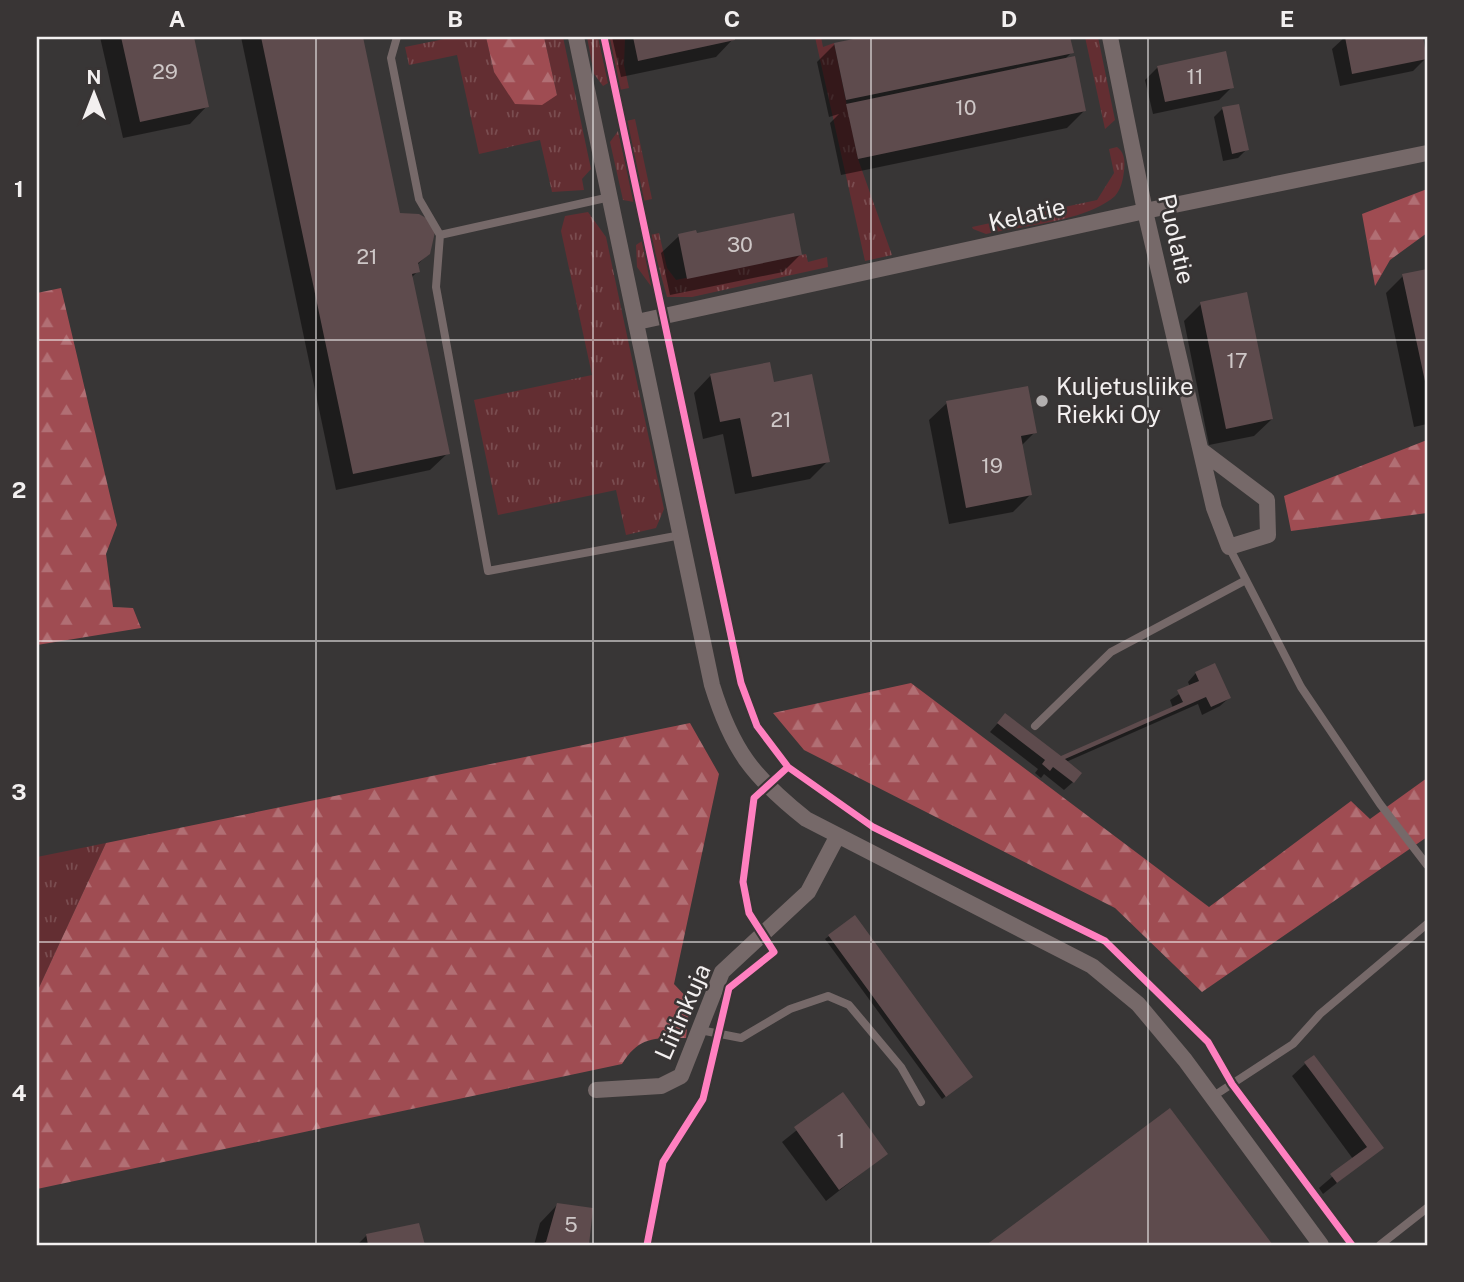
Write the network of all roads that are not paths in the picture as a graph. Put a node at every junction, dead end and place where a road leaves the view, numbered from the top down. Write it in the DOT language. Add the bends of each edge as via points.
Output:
graph roads {
  1 [pos="397,37"];
  2 [pos="576,37"];
  3 [pos="1110,37"];
  4 [pos="1427,153"];
  5 [pos="610,197"];
  6 [pos="1145,211"];
  7 [pos="440,235"];
  8 [pos="637,323"];
  9 [pos="1202,452"];
  10 [pos="681,535"];
  11 [pos="1229,547"];
  12 [pos="1246,580"];
  13 [pos="1035,726"];
  14 [pos="837,837"];
  15 [pos="1427,865"];
  16 [pos="1427,925"];
  17 [pos="700,1030"];
  18 [pos="596,1090"];
  19 [pos="1212,1097"];
  20 [pos="921,1102"];
  21 [pos="1427,1208"];
  22 [pos="1321,1245"];
  23 [pos="1380,1245"];
  1 -- 7 [label="lane" via="391,58 419,199"];
  2 -- 5 [label="street"];
  3 -- 6 [label="street, Puolatie"];
  4 -- 6 [label="street, Kelatie"];
  5 -- 7 [label="lane"];
  5 -- 8 [label="street"];
  6 -- 8 [label="street, Kelatie"];
  6 -- 9 [label="street, Puolatie"];
  7 -- 10 [label="lane" via="436,287 488,571"];
  8 -- 10 [label="street"];
  9 -- 11 [label="street, Puolatie" via="1214,508"];
  9 -- 11 [label="street" via="1267,500 1268,535"];
  10 -- 14 [label="street" via="712,685 733,742 768,787 806,819"];
  11 -- 12 [label="lane"];
  12 -- 13 [label="lane" via="1111,652"];
  12 -- 15 [label="lane" via="1301,687"];
  14 -- 17 [label="street, Liitinkuja" via="808,892 722,972"];
  14 -- 19 [label="street" via="1092,966 1138,1004"];
  16 -- 19 [label="lane" via="1320,1014 1293,1044"];
  17 -- 18 [label="street, Liitinkuja" via="681,1076 662,1086"];
  17 -- 20 [label="lane" via="741,1038 790,1009 828,996 849,1005 901,1067"];
  19 -- 22 [label="street"];
  21 -- 23 [label="lane"];
}
